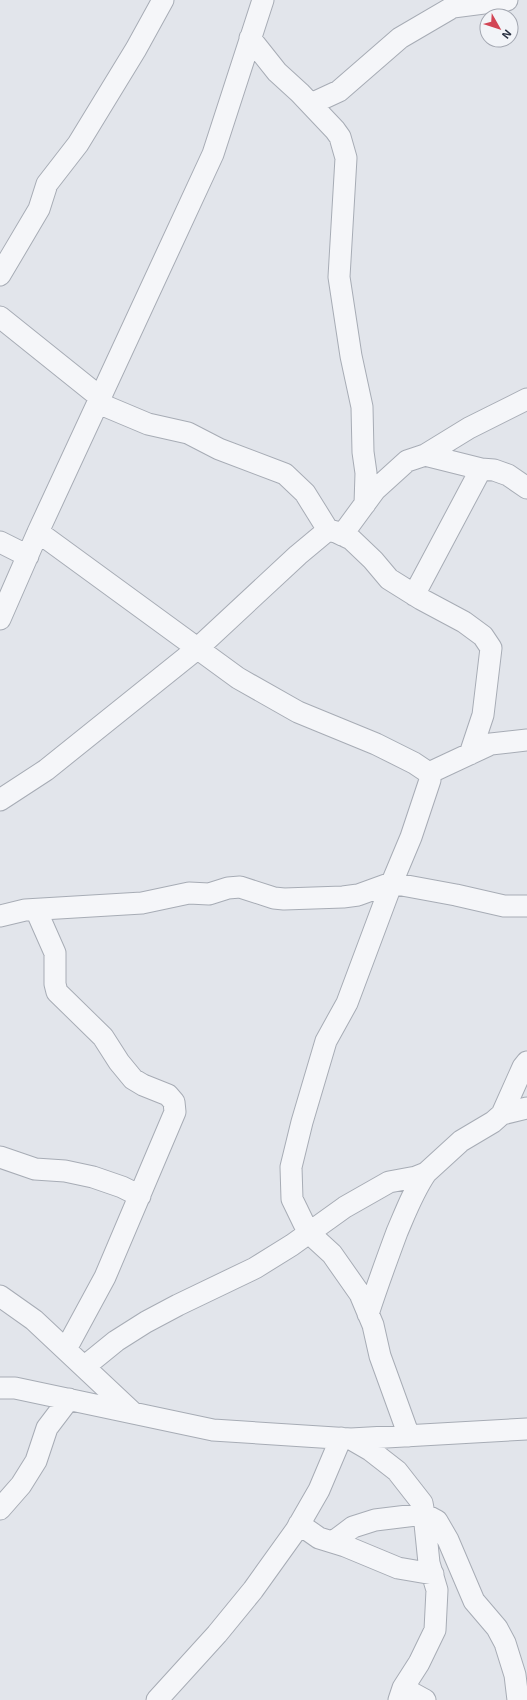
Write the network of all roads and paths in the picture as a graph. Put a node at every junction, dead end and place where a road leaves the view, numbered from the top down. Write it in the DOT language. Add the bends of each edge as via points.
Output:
graph roads {
  1 [pos="163,0"];
  2 [pos="263,0"];
  3 [pos="507,0"];
  4 [pos="250,38"];
  5 [pos="311,104"];
  6 [pos="0,275"];
  7 [pos="0,317"];
  8 [pos="527,399"];
  9 [pos="99,400"];
  10 [pos="425,455"];
  11 [pos="481,469"];
  12 [pos="527,488"];
  13 [pos="365,504"];
  14 [pos="38,532"];
  15 [pos="335,532"];
  16 [pos="0,542"];
  17 [pos="28,556"];
  18 [pos="414,595"];
  19 [pos="0,619"];
  20 [pos="198,648"];
  21 [pos="527,740"];
  22 [pos="470,754"];
  23 [pos="429,773"];
  24 [pos="0,800"];
  25 [pos="391,883"];
  26 [pos="527,906"];
  27 [pos="36,910"];
  28 [pos="0,916"];
  29 [pos="527,1062"];
  30 [pos="527,1108"];
  31 [pos="502,1114"];
  32 [pos="0,1157"];
  33 [pos="426,1173"];
  34 [pos="140,1196"];
  35 [pos="308,1232"];
  36 [pos="0,1296"];
  37 [pos="368,1314"];
  38 [pos="66,1349"];
  39 [pos="84,1366"];
  40 [pos="0,1388"];
  41 [pos="69,1399"];
  42 [pos="132,1412"];
  43 [pos="527,1429"];
  44 [pos="409,1436"];
  45 [pos="346,1439"];
  46 [pos="0,1509"];
  47 [pos="424,1514"];
  48 [pos="299,1524"];
  49 [pos="333,1542"];
  50 [pos="433,1574"];
  51 [pos="401,1694"];
  52 [pos="157,1700"];
  53 [pos="425,1700"];
  54 [pos="518,1700"];
  1 -- 6 [label="street" via="78,144 47,184 39,209"];
  2 -- 4 [label="street"];
  3 -- 5 [label="street" via="453,8 400,38 339,91"];
  4 -- 5 [label="street" via="277,72"];
  4 -- 9 [label="street" via="212,154"];
  5 -- 13 [label="street" via="340,137 346,158 339,277 362,407"];
  7 -- 9 [label="street"];
  8 -- 10 [label="street" via="469,428"];
  9 -- 14 [label="street"];
  9 -- 15 [label="street" via="148,424 188,433 285,474"];
  10 -- 11 [label="street"];
  10 -- 13 [label="street" via="407,461 375,490"];
  11 -- 12 [label="street" via="508,475"];
  11 -- 18 [label="street"];
  13 -- 15 [label="street"];
  14 -- 17 [label="street"];
  14 -- 20 [label="street"];
  15 -- 18 [label="street" via="351,539 389,579"];
  15 -- 20 [label="street" via="298,555"];
  16 -- 17 [label="street"];
  17 -- 19 [label="street"];
  18 -- 22 [label="street" via="464,622 483,636 491,648 484,715"];
  20 -- 23 [label="street" via="238,678 298,712 376,744"];
  20 -- 24 [label="street" via="46,770"];
  21 -- 22 [label="street" via="491,744"];
  22 -- 23 [label="street"];
  23 -- 25 [label="street" via="430,780 416,823"];
  25 -- 26 [label="street" via="504,906"];
  25 -- 27 [label="street" via="358,895 343,897 284,899 240,887 210,894 190,893 142,903"];
  25 -- 35 [label="street" via="347,1004 326,1041 291,1167 292,1199"];
  27 -- 28 [label="street"];
  27 -- 34 [label="street" via="54,953 57,992 103,1037 133,1079 168,1094 174,1102 175,1112"];
  29 -- 31 [label="street" via="516,1080"];
  30 -- 31 [label="street"];
  31 -- 33 [label="street" via="461,1141"];
  32 -- 34 [label="street" via="35,1169 65,1170 93,1177"];
  33 -- 35 [label="street" via="389,1182"];
  33 -- 37 [label="street" via="402,1218"];
  34 -- 38 [label="street" via="96,1296"];
  35 -- 37 [label="street" via="343,1268 360,1294"];
  35 -- 39 [label="street" via="255,1268 146,1322"];
  36 -- 38 [label="street" via="34,1320"];
  37 -- 44 [label="street" via="380,1356"];
  38 -- 39 [label="street"];
  39 -- 42 [label="street"];
  40 -- 41 [label="street" via="15,1388"];
  41 -- 42 [label="street"];
  41 -- 46 [label="street" via="46,1428 36,1461 21,1485"];
  42 -- 45 [label="street" via="213,1430"];
  43 -- 44 [label="street"];
  44 -- 45 [label="street"];
  45 -- 47 [label="street" via="370,1450 397,1471 422,1503"];
  45 -- 48 [label="street"];
  47 -- 49 [label="street" via="375,1520 353,1527"];
  47 -- 50 [label="street" via="429,1563"];
  47 -- 54 [label="street" via="437,1521 448,1540 474,1601 497,1628 505,1643 515,1675"];
  48 -- 49 [label="street" via="319,1538"];
  48 -- 52 [label="street" via="253,1590"];
  49 -- 50 [label="street" via="398,1568"];
  50 -- 51 [label="street" via="437,1590 435,1630"];
  51 -- 53 [label="street"];
}
